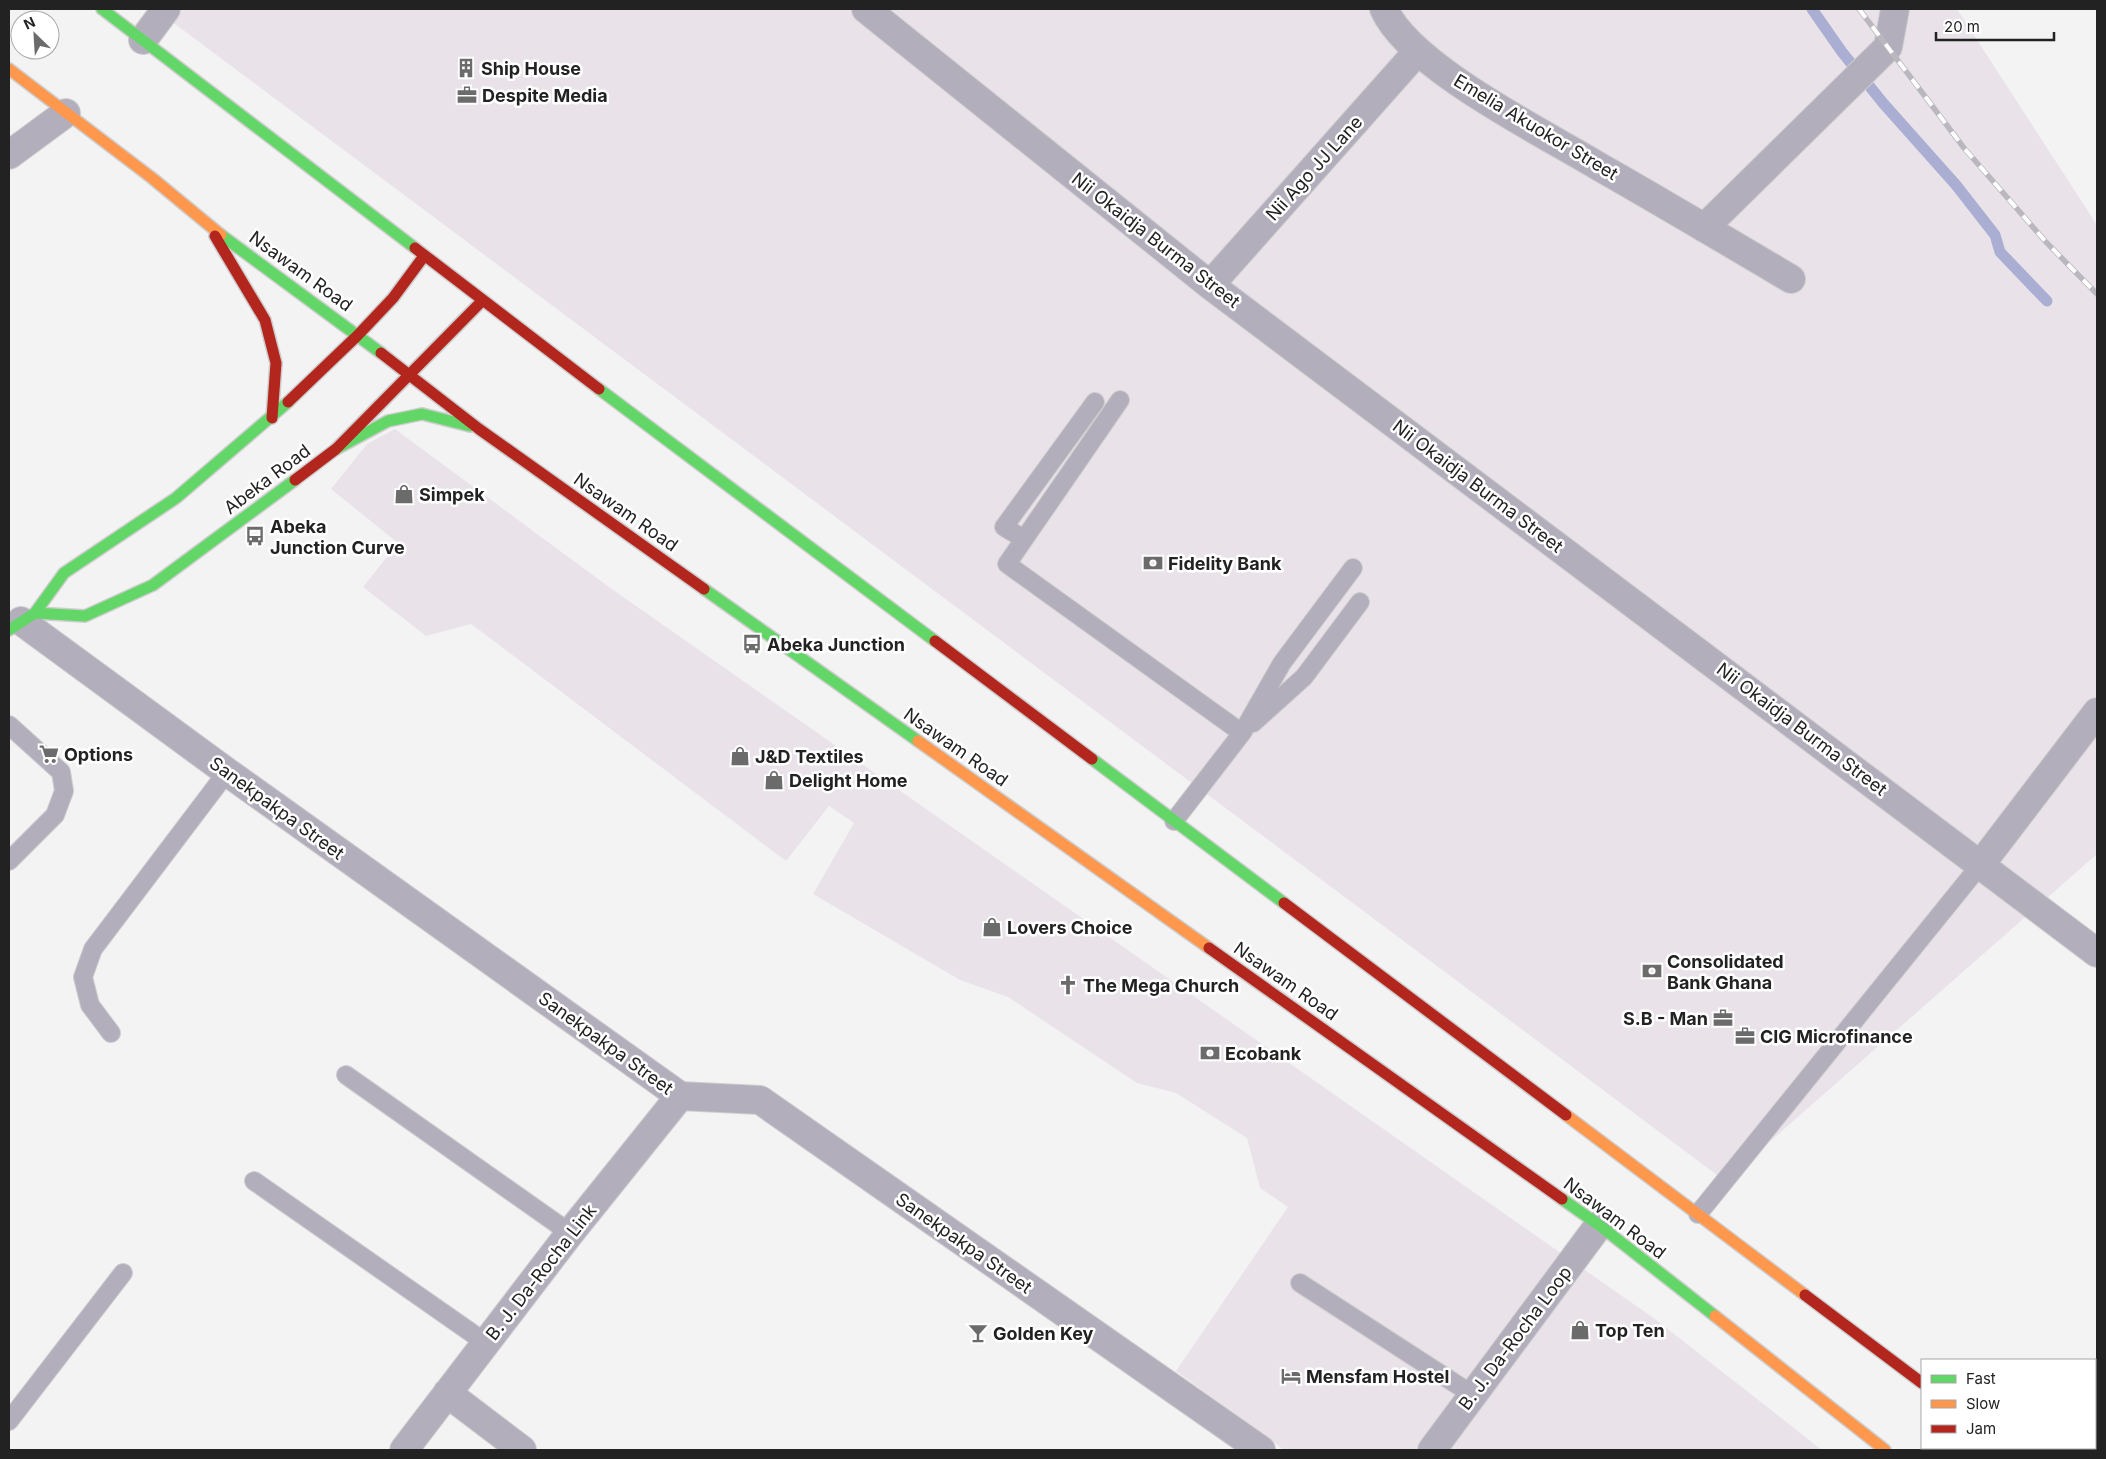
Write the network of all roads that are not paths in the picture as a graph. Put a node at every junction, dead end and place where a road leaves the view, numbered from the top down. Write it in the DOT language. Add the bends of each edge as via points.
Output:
graph roads {
  1 [pos="102,9"];
  2 [pos="166,9"];
  3 [pos="866,9"];
  4 [pos="1384,9"];
  5 [pos="1895,9"];
  6 [pos="144,40"];
  7 [pos="1417,52"];
  8 [pos="9,69"];
  9 [pos="66,113"];
  10 [pos="9,155"];
  11 [pos="209,226"];
  12 [pos="1704,228"];
  13 [pos="424,256"];
  14 [pos="1791,279"];
  15 [pos="1210,285"];
  16 [pos="482,301"];
  17 [pos="358,335"];
  18 [pos="409,374"];
  19 [pos="1120,400"];
  20 [pos="1095,402"];
  21 [pos="272,418"];
  22 [pos="479,429"];
  23 [pos="336,449"];
  24 [pos="1024,539"];
  25 [pos="1353,568"];
  26 [pos="1360,602"];
  27 [pos="21,621"];
  28 [pos="2097,712"];
  29 [pos="9,725"];
  30 [pos="1242,733"];
  31 [pos="227,772"];
  32 [pos="1174,821"];
  33 [pos="9,861"];
  34 [pos="1981,864"];
  35 [pos="2097,953"];
  36 [pos="111,1032"];
  37 [pos="346,1075"];
  38 [pos="680,1096"];
  39 [pos="254,1181"];
  40 [pos="1698,1214"];
  41 [pos="1599,1225"];
  42 [pos="570,1233"];
  43 [pos="123,1273"];
  44 [pos="1300,1284"];
  45 [pos="486,1343"];
  46 [pos="1921,1382"];
  47 [pos="448,1393"];
  48 [pos="1473,1394"];
  49 [pos="9,1421"];
  50 [pos="404,1450"];
  51 [pos="522,1450"];
  52 [pos="1261,1450"];
  53 [pos="1432,1450"];
  54 [pos="1885,1450"];
  1 -- 6 [label="main road"];
  2 -- 6 [label="street"];
  3 -- 15 [label="street, Nii Okaidja Burma Street"];
  4 -- 7 [label="street, Emelia Akuokor Street"];
  5 -- 12 [label="street" via="1888,47"];
  6 -- 13 [label="main road"];
  7 -- 12 [label="street, Emelia Akuokor Street" via="1474,92"];
  7 -- 15 [label="street, Nii Ago JJ Lane"];
  8 -- 9 [label="main road, Nsawam Road"];
  9 -- 10 [label="street"];
  9 -- 11 [label="main road, Nsawam Road"];
  11 -- 17 [label="main road, Nsawam Road"];
  11 -- 21 [label="main road" via="265,320 276,363"];
  12 -- 14 [label="street, Emelia Akuokor Street"];
  13 -- 16 [label="main road"];
  13 -- 17 [label="main road" via="393,298"];
  15 -- 34 [label="street, Nii Okaidja Burma Street"];
  16 -- 18 [label="main road, Abeka Road"];
  16 -- 32 [label="main road"];
  17 -- 18 [label="main road, Nsawam Road"];
  17 -- 21 [label="main road"];
  18 -- 22 [label="main road, Nsawam Road"];
  18 -- 23 [label="main road, Abeka Road"];
  19 -- 24 [label="lane"];
  20 -- 24 [label="lane" via="1004,527"];
  21 -- 27 [label="main road" via="176,498 64,573"];
  22 -- 23 [label="main road" via="422,414 388,421"];
  22 -- 41 [label="main road, Nsawam Road"];
  23 -- 27 [label="main road, Abeka Road" via="153,585 85,616"];
  24 -- 30 [label="lane" via="1007,564"];
  25 -- 30 [label="lane" via="1282,663"];
  26 -- 30 [label="lane" via="1304,678"];
  27 -- 31 [label="street, Sanekpakpa Street"];
  28 -- 34 [label="street"];
  29 -- 33 [label="lane" via="61,772 64,791 55,816"];
  30 -- 32 [label="lane"];
  31 -- 36 [label="lane" via="93,950 83,977 90,1005"];
  31 -- 38 [label="street, Sanekpakpa Street"];
  32 -- 40 [label="main road"];
  34 -- 35 [label="street, Nii Okaidja Burma Street"];
  34 -- 40 [label="lane"];
  37 -- 42 [label="lane"];
  38 -- 42 [label="street, B. J. Da-Rocha Link"];
  38 -- 52 [label="street, Sanekpakpa Street" via="760,1100"];
  39 -- 45 [label="lane"];
  40 -- 46 [label="main road"];
  41 -- 48 [label="street, B. J. Da-Rocha Loop"];
  41 -- 54 [label="main road, Nsawam Road"];
  42 -- 45 [label="street, B. J. Da-Rocha Link"];
  43 -- 49 [label="lane"];
  44 -- 48 [label="lane"];
  45 -- 47 [label="street, B. J. Da-Rocha Link"];
  47 -- 50 [label="street, B. J. Da-Rocha Link"];
  47 -- 51 [label="street"];
  48 -- 53 [label="street, B. J. Da-Rocha Loop"];
}
